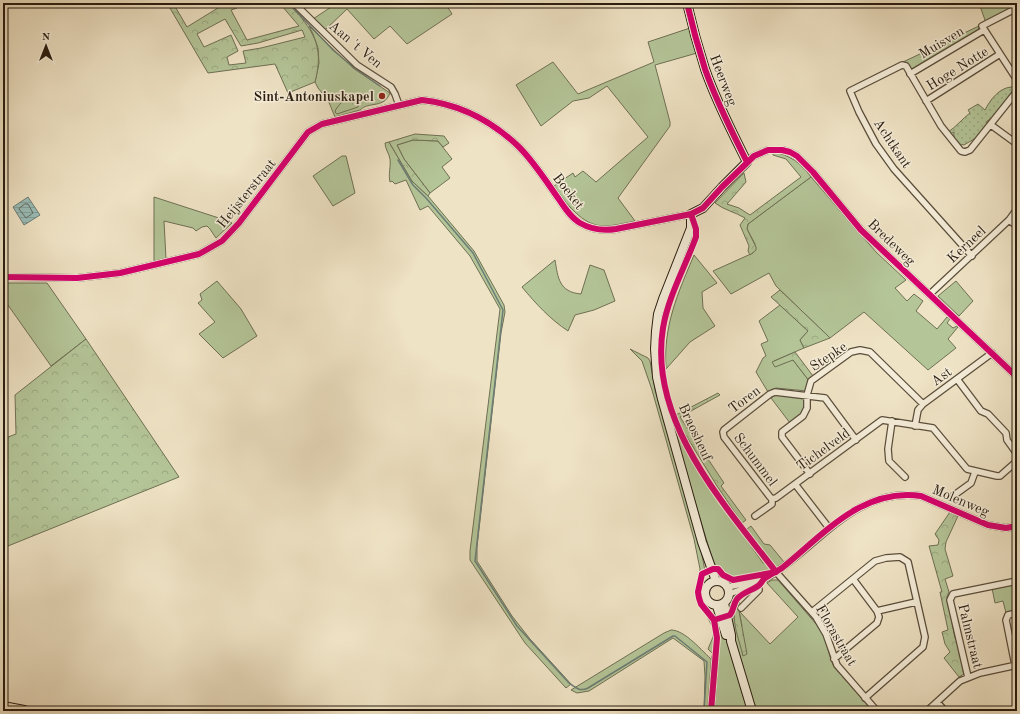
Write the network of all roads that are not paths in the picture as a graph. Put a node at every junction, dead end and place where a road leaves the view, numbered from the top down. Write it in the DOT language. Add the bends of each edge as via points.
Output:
graph roads {
  1 [pos="294,3"];
  2 [pos="687,3"];
  3 [pos="1017,8"];
  4 [pos="983,28"];
  5 [pos="1000,54"];
  6 [pos="910,74"];
  7 [pos="1017,80"];
  8 [pos="1017,91"];
  9 [pos="926,101"];
  10 [pos="399,105"];
  11 [pos="991,125"];
  12 [pos="1017,144"];
  13 [pos="747,162"];
  14 [pos="1017,209"];
  15 [pos="691,214"];
  16 [pos="1009,220"];
  17 [pos="1017,226"];
  18 [pos="972,256"];
  19 [pos="3,277"];
  20 [pos="930,294"];
  21 [pos="992,353"];
  22 [pos="1017,377"];
  23 [pos="957,379"];
  24 [pos="807,395"];
  25 [pos="923,404"];
  26 [pos="892,421"];
  27 [pos="915,426"];
  28 [pos="723,432"];
  29 [pos="856,440"];
  30 [pos="1017,454"];
  31 [pos="1017,461"];
  32 [pos="975,472"];
  33 [pos="810,474"];
  34 [pos="905,477"];
  35 [pos="795,484"];
  36 [pos="953,496"];
  37 [pos="772,499"];
  38 [pos="755,516"];
  39 [pos="1017,526"];
  40 [pos="829,528"];
  41 [pos="776,572"];
  42 [pos="853,579"];
  43 [pos="714,581"];
  44 [pos="757,581"];
  45 [pos="1017,581"];
  46 [pos="728,590"];
  47 [pos="916,602"];
  48 [pos="721,604"];
  49 [pos="741,608"];
  50 [pos="877,611"];
  51 [pos="812,612"];
  52 [pos="1017,613"];
  53 [pos="715,658"];
  54 [pos="834,659"];
  55 [pos="1016,665"];
  56 [pos="968,677"];
  57 [pos="865,698"];
  58 [pos="938,702"];
  59 [pos="3,707"];
  60 [pos="24,711"];
  61 [pos="711,711"];
  62 [pos="752,711"];
  63 [pos="877,711"];
  64 [pos="927,711"];
  65 [pos="945,711"];
  1 -- 10 [label="street, Aan 't Ven" via="357,65 391,87"];
  2 -- 13 [label="street, Heerweg" via="706,70"];
  3 -- 4 [label="street, Muisven"];
  4 -- 5 [label="street, Hoge Notte"];
  4 -- 6 [label="street, Muisven"];
  5 -- 7 [label="street, Hoge Notte"];
  5 -- 9 [label="street, Hoge Notte"];
  6 -- 9 [label="street, Hoge Notte"];
  6 -- 18 [label="street, Achtkant" via="906,66 902,65 850,91 858,112 876,144 894,169"];
  8 -- 11 [label="street, Hoge Notte"];
  9 -- 11 [label="street, Hoge Notte" via="944,131 961,151 970,150"];
  10 -- 15 [label="street, Boeket" via="422,100 436,101 454,106 486,122 520,148 579,223 592,228 616,229"];
  10 -- 19 [label="street, Heijsterstraat" via="322,124 308,132 239,223 222,241 199,254 120,273 77,278"];
  11 -- 12 [label="street"];
  13 -- 15 [label="street, Boeket" via="704,208"];
  13 -- 20 [label="street, Bredeweg" via="768,150 783,150 797,156 861,230"];
  14 -- 16 [label="street, Kerneel"];
  15 -- 43 [label="street" via="691,228 658,314 656,378"];
  16 -- 17 [label="street"];
  16 -- 18 [label="street, Kerneel"];
  18 -- 20 [label="street, Kerneel"];
  20 -- 21 [label="street, Bredeweg"];
  21 -- 22 [label="street, Bredeweg"];
  21 -- 23 [label="street, Ast"];
  23 -- 25 [label="street, Ast"];
  23 -- 30 [label="street" via="981,411 988,414 1006,433 1007,440"];
  24 -- 25 [label="street, Stepke" via="811,381 851,352 860,350 870,352"];
  24 -- 28 [label="street, Toren" via="775,392 770,394"];
  24 -- 29 [label="street, Toren" via="825,398"];
  24 -- 33 [label="street" via="807,408 803,416 782,432 782,437"];
  25 -- 27 [label="street, Ast" via="918,410"];
  26 -- 27 [label="street, Tichelveld"];
  26 -- 29 [label="street, Tichelveld" via="882,420"];
  26 -- 34 [label="street" via="889,461"];
  27 -- 32 [label="street, Tichelveld" via="933,428 967,469"];
  28 -- 37 [label="street, Schummel" via="724,437"];
  29 -- 33 [label="street, Tichelveld"];
  31 -- 32 [label="street, Tichelveld" via="1000,476"];
  32 -- 36 [label="street" via="971,483"];
  33 -- 35 [label="street, Tichelveld"];
  35 -- 37 [label="street, Schummel"];
  35 -- 40 [label="street, Tichelveld"];
  37 -- 38 [label="street, Schummel" via="772,504"];
  39 -- 40 [label="street, Molenweg" via="1006,528 988,525 921,496 909,494 874,501 858,508"];
  40 -- 41 [label="street, Molenweg"];
  41 -- 44 [label="street, Molenweg"];
  41 -- 51 [label="street, Florastraat"];
  42 -- 47 [label="street" via="875,561 900,557 908,562"];
  42 -- 50 [label="street"];
  42 -- 51 [label="street"];
  43 -- 46 [label="street" via="723,582"];
  43 -- 48 [label="street" via="705,588 705,596 709,603"];
  44 -- 46 [label="street, Molenweg" via="745,588"];
  44 -- 49 [label="street" via="759,590"];
  45 -- 56 [label="street, Palmstraat" via="951,596"];
  46 -- 48 [label="street" via="729,597"];
  47 -- 50 [label="street"];
  47 -- 57 [label="street" via="925,637 923,647"];
  48 -- 62 [label="street" via="726,636 730,641"];
  50 -- 54 [label="street" via="877,623"];
  51 -- 54 [label="street, Florastraat" via="826,634"];
  52 -- 55 [label="street" via="1008,615 1006,620"];
  53 -- 61 [label="street"];
  54 -- 57 [label="street, Florastraat"];
  55 -- 56 [label="street"];
  56 -- 58 [label="street" via="960,681"];
  57 -- 63 [label="street, Florastraat"];
  58 -- 64 [label="street"];
  58 -- 65 [label="street"];
  59 -- 60 [label="highway"];
}
